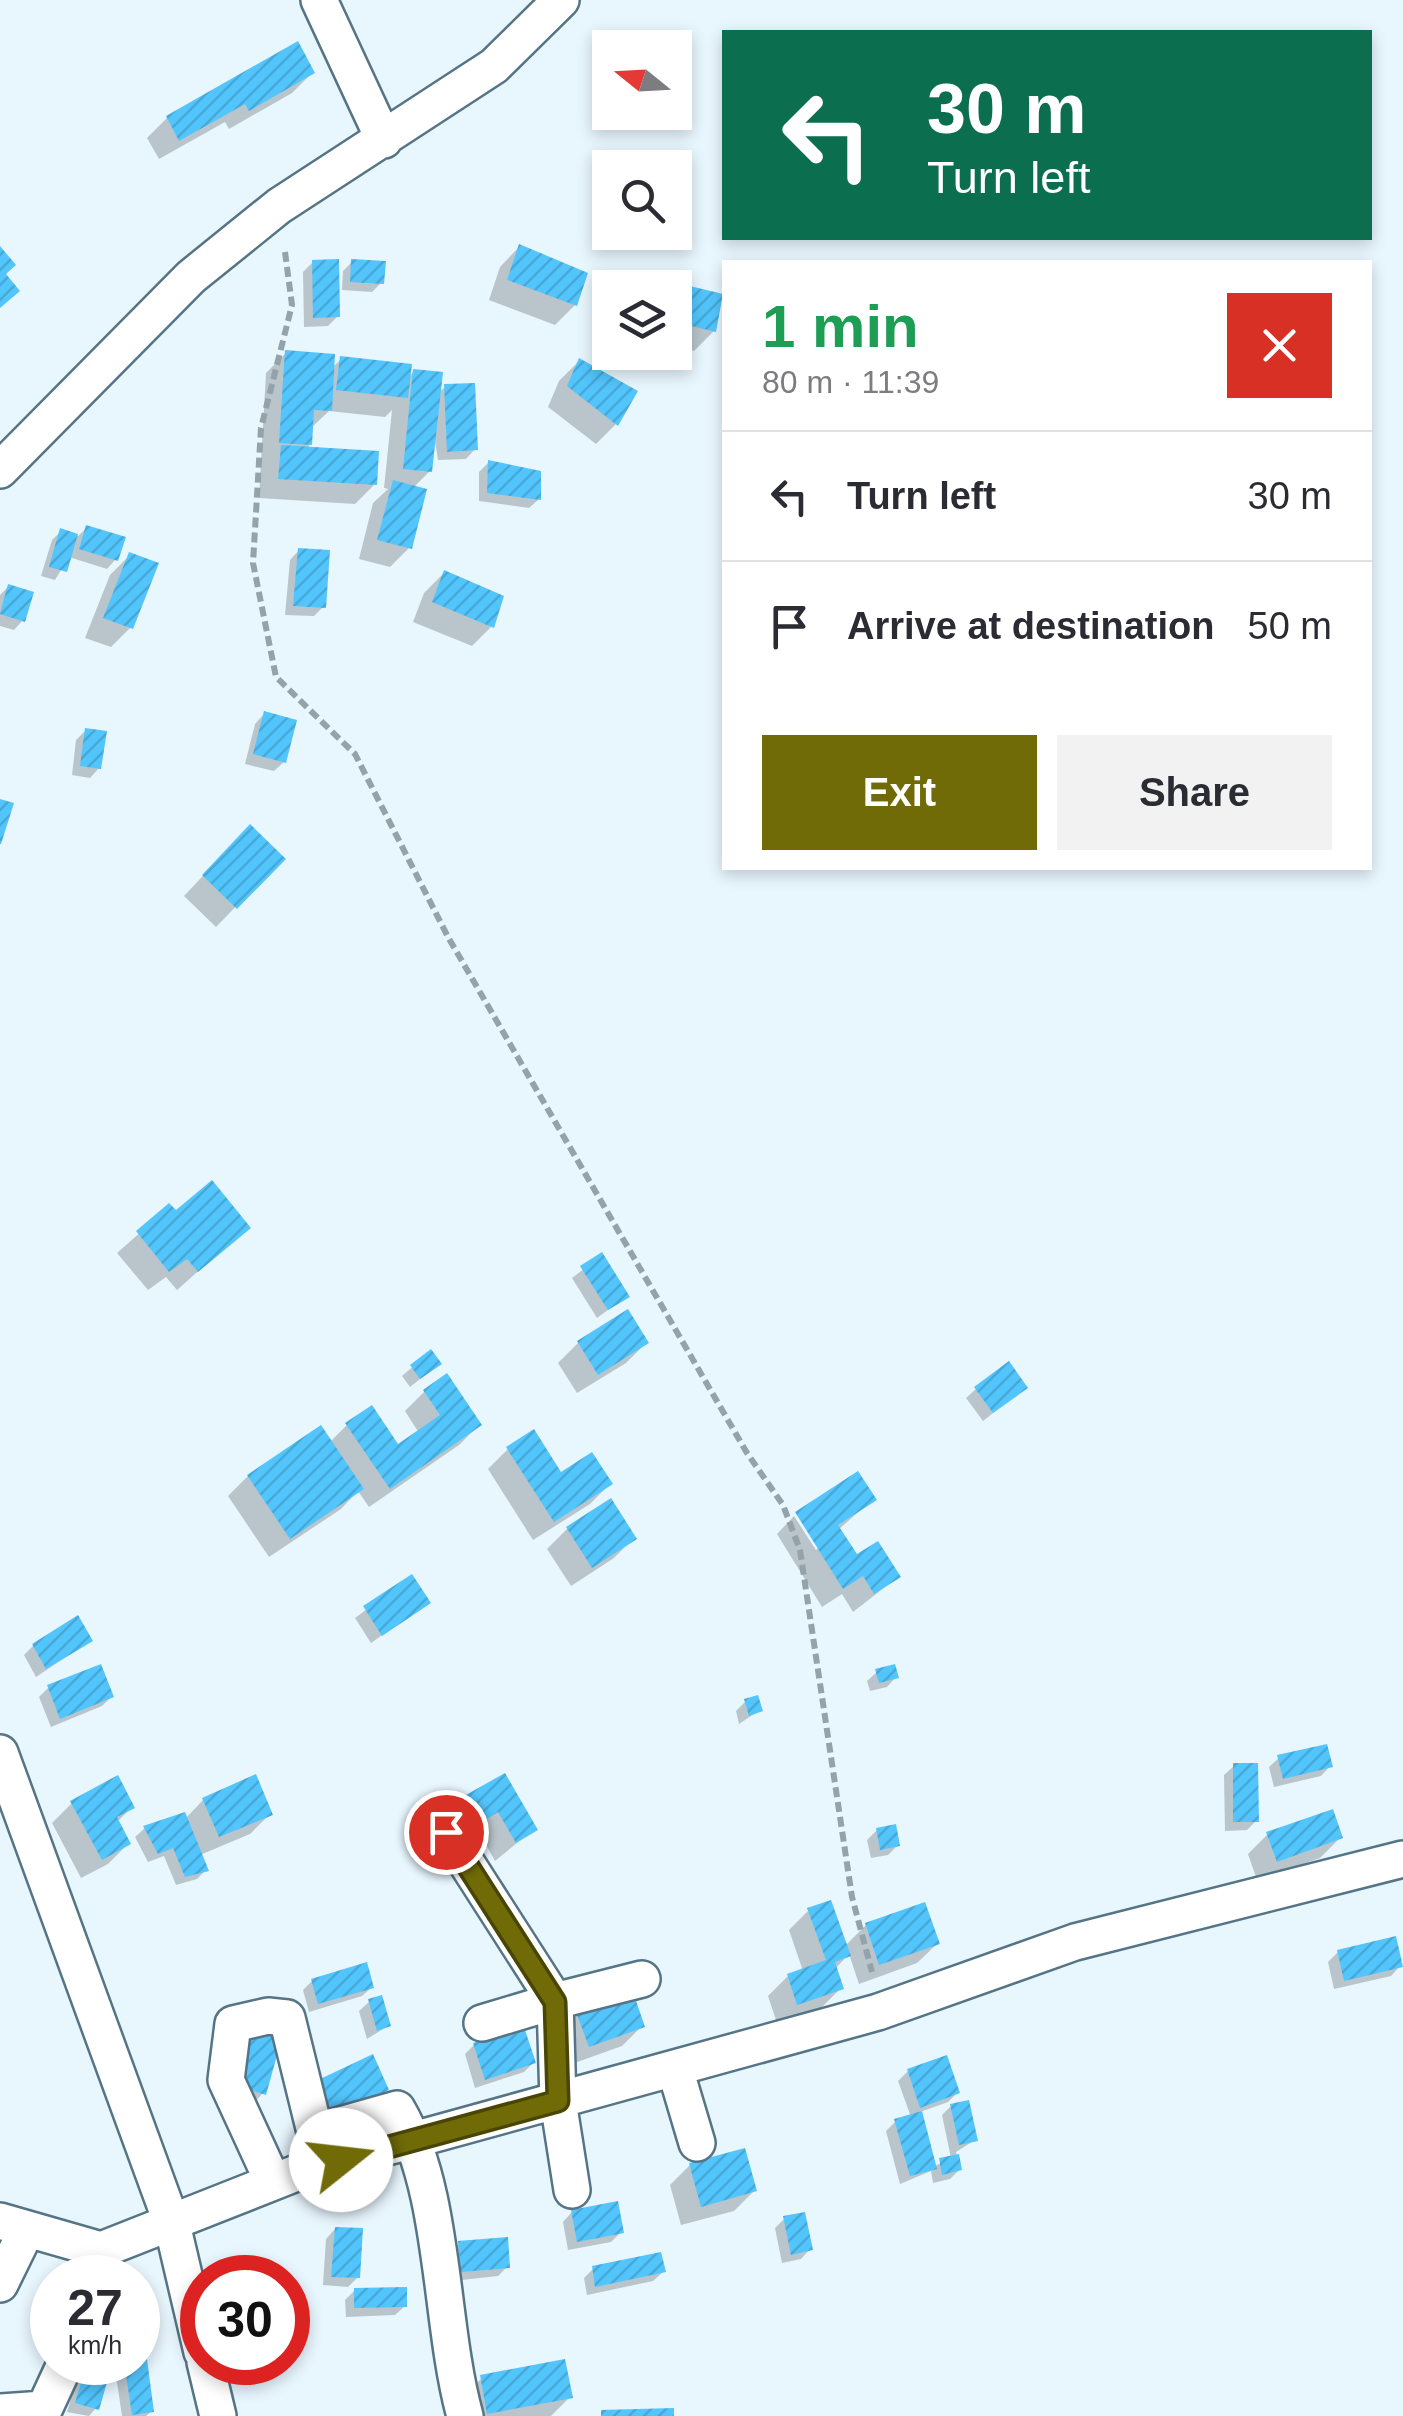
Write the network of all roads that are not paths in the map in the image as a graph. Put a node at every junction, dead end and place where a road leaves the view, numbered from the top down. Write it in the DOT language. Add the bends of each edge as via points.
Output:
graph roads {
  1 [pos="319,0"];
  2 [pos="561,0"];
  3 [pos="384,140"];
  4 [pos="0,470"];
  5 [pos="0,1753"];
  6 [pos="12,1831"];
  7 [pos="446,1832"];
  8 [pos="1403,1859"];
  9 [pos="642,1979"];
  10 [pos="555,2002"];
  11 [pos="482,2023"];
  12 [pos="676,2069"];
  13 [pos="558,2101"];
  14 [pos="414,2139"];
  15 [pos="697,2144"];
  16 [pos="274,2182"];
  17 [pos="572,2190"];
  18 [pos="172,2224"];
  19 [pos="13,2226"];
  20 [pos="126,2255"];
  21 [pos="180,2258"];
  22 [pos="0,2284"];
  23 [pos="55,2385"];
  24 [pos="211,2385"];
  25 [pos="0,2412"];
  26 [pos="42,2413"];
  27 [pos="218,2416"];
  28 [pos="465,2416"];
  1 -- 3 [label="street"];
  2 -- 3 [label="street" via="494,66"];
  3 -- 4 [label="street" via="279,206 190,277"];
  5 -- 6 [label="street"];
  6 -- 18 [label="street"];
  7 -- 10 [label="street"];
  8 -- 12 [label="street" via="1075,1942 878,2012"];
  9 -- 10 [label="street"];
  10 -- 11 [label="street"];
  10 -- 13 [label="street"];
  12 -- 13 [label="street"];
  12 -- 15 [label="street"];
  13 -- 14 [label="street"];
  13 -- 17 [label="street"];
  14 -- 16 [label="street"];
  14 -- 16 [label="street" via="396,2109 315,2132 287,2018 233,2024 226,2080"];
  14 -- 28 [label="street"];
  16 -- 18 [label="street"];
  18 -- 19 [label="street" via="101,2250"];
  18 -- 20 [label="street"];
  18 -- 21 [label="street"];
  19 -- 22 [label="street"];
  23 -- 26 [label="street"];
  24 -- 27 [label="street"];
  25 -- 26 [label="street"];
}
